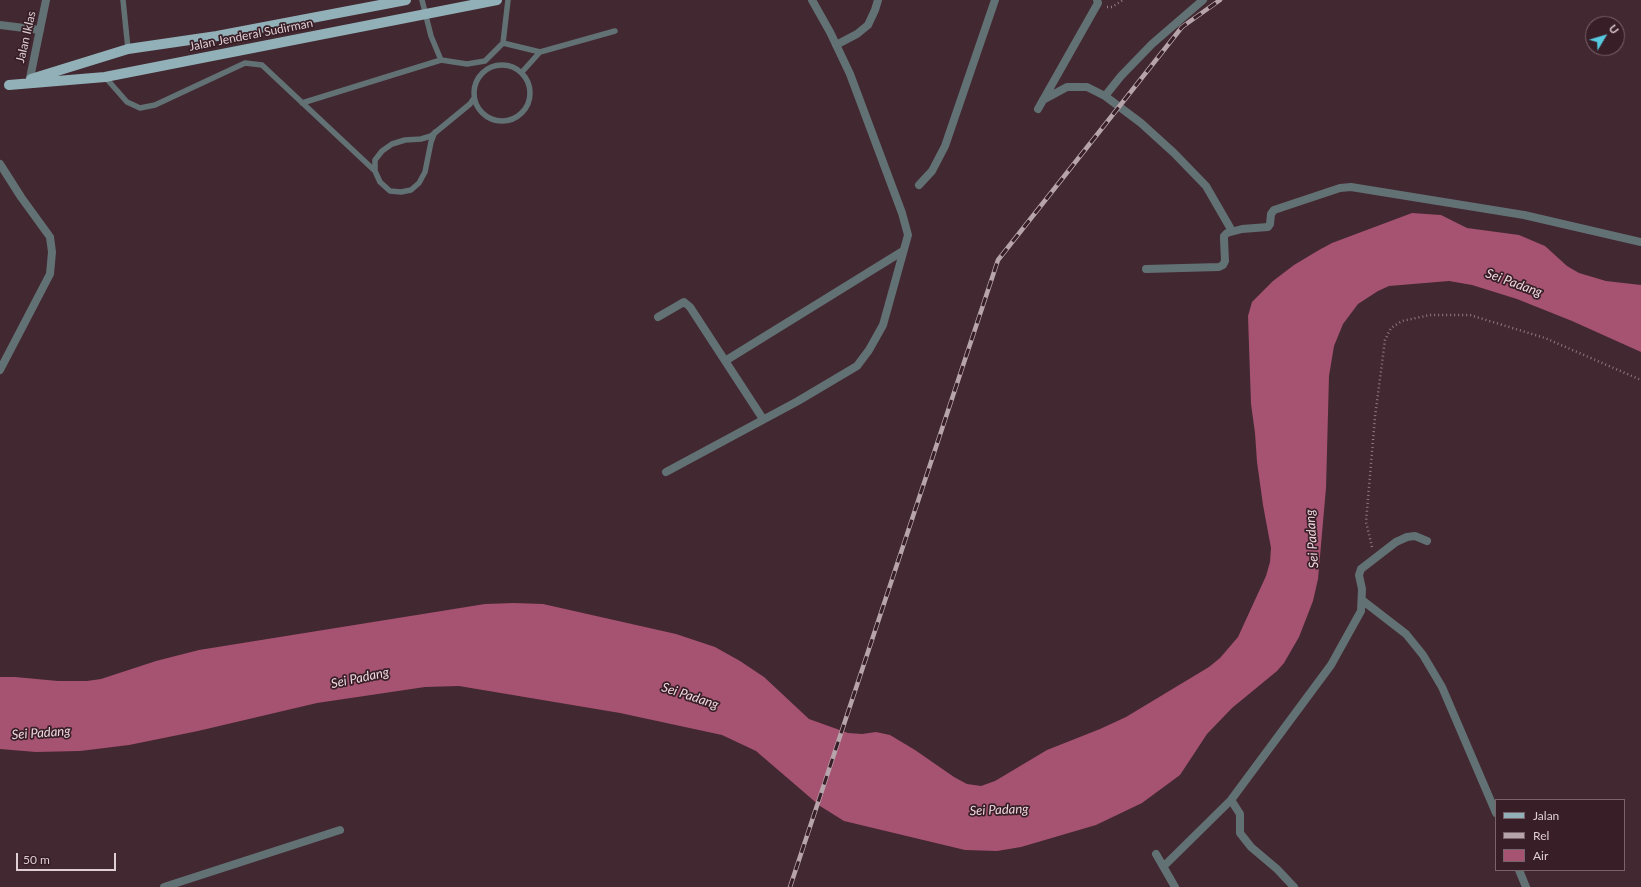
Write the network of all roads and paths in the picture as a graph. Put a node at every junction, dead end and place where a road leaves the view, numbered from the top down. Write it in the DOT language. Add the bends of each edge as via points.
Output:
graph roads {
  1 [pos="46,0"];
  2 [pos="123,0"];
  3 [pos="406,0"];
  4 [pos="422,0"];
  5 [pos="497,0"];
  6 [pos="508,0"];
  7 [pos="812,0"];
  8 [pos="878,0"];
  9 [pos="995,0"];
  10 [pos="1123,0"];
  11 [pos="1203,0"];
  12 [pos="1097,2"];
  13 [pos="425,14"];
  14 [pos="0,25"];
  15 [pos="40,30"];
  16 [pos="615,30"];
  17 [pos="503,43"];
  18 [pos="836,45"];
  19 [pos="128,50"];
  20 [pos="540,52"];
  21 [pos="441,60"];
  22 [pos="485,61"];
  23 [pos="522,72"];
  24 [pos="480,74"];
  25 [pos="105,77"];
  26 [pos="29,82"];
  27 [pos="4,86"];
  28 [pos="1105,96"];
  29 [pos="474,98"];
  30 [pos="1043,100"];
  31 [pos="302,104"];
  32 [pos="1038,109"];
  33 [pos="436,132"];
  34 [pos="0,164"];
  35 [pos="375,171"];
  36 [pos="919,185"];
  37 [pos="1232,231"];
  38 [pos="1641,240"];
  39 [pos="903,251"];
  40 [pos="1146,269"];
  41 [pos="658,317"];
  42 [pos="725,361"];
  43 [pos="0,370"];
  44 [pos="1641,380"];
  45 [pos="763,419"];
  46 [pos="666,472"];
  47 [pos="1427,541"];
  48 [pos="1375,558"];
  49 [pos="1362,600"];
  50 [pos="1231,800"];
  51 [pos="1495,811"];
  52 [pos="340,830"];
  53 [pos="1156,854"];
  54 [pos="1164,866"];
  55 [pos="1519,871"];
  56 [pos="164,887"];
  57 [pos="1175,887"];
  58 [pos="1294,887"];
  59 [pos="1526,887"];
  1 -- 15 [label="street, Jalan Iklas"];
  2 -- 19 [label="lane"];
  3 -- 19 [label="main road, Jalan Jenderal Sudirman"];
  4 -- 13 [label="lane"];
  5 -- 13 [label="main road, Jalan Jenderal Sudirman"];
  6 -- 17 [label="lane"];
  7 -- 18 [label="street"];
  8 -- 18 [label="street" via="868,25"];
  9 -- 36 [label="street" via="945,146 932,172"];
  10 -- 12 [label="path" via="1112,7 1104,7"];
  11 -- 28 [label="street" via="1152,44"];
  12 -- 30 [label="street"];
  13 -- 21 [label="lane"];
  13 -- 25 [label="main road, Jalan Jenderal Sudirman"];
  14 -- 15 [label="street"];
  15 -- 26 [label="street, Jalan Iklas"];
  16 -- 20 [label="lane"];
  17 -- 20 [label="lane"];
  17 -- 22 [label="lane"];
  18 -- 39 [label="street" via="853,81 902,213 908,235"];
  19 -- 26 [label="main road, Jalan Jenderal Sudirman"];
  20 -- 23 [label="lane"];
  21 -- 22 [label="lane" via="467,64"];
  21 -- 31 [label="lane"];
  22 -- 24 [label="lane"];
  23 -- 24 [label="lane" via="505,64 487,68"];
  23 -- 29 [label="lane" via="531,91 530,102 525,111 516,118 506,122 496,121 478,108"];
  24 -- 29 [label="lane" via="474,86"];
  25 -- 26 [label="main road, Jalan Jenderal Sudirman"];
  25 -- 31 [label="lane" via="127,102 140,108 155,105 245,63 262,65"];
  26 -- 27 [label="main road, Jalan Jenderal Sudirman"];
  28 -- 30 [label="street" via="1087,87 1067,87"];
  28 -- 37 [label="street" via="1141,123 1206,186"];
  29 -- 33 [label="lane"];
  30 -- 32 [label="street"];
  31 -- 35 [label="lane"];
  33 -- 35 [label="lane" via="421,139 392,144 375,160"];
  33 -- 35 [label="lane" via="431,142 425,172 419,183 411,190 390,191 380,182"];
  34 -- 43 [label="street" via="50,237 52,252 50,274"];
  37 -- 38 [label="street" via="1268,227 1274,210 1340,188 1351,187 1524,215"];
  37 -- 40 [label="street" via="1224,236 1225,262 1219,267"];
  39 -- 42 [label="street"];
  39 -- 45 [label="street" via="883,325 857,366"];
  41 -- 42 [label="street" via="684,302 690,307"];
  42 -- 45 [label="street"];
  44 -- 48 [label="path" via="1545,338 1470,315 1430,315 1402,321 1391,328 1385,340 1375,417 1366,522"];
  45 -- 46 [label="street"];
  47 -- 48 [label="street" via="1415,536 1407,537"];
  48 -- 49 [label="street" via="1361,569 1359,575"];
  49 -- 50 [label="street" via="1361,610 1331,665"];
  49 -- 51 [label="street" via="1406,634 1423,655 1442,687"];
  50 -- 54 [label="street"];
  50 -- 58 [label="street" via="1240,814 1240,833 1251,847"];
  52 -- 56 [label="street"];
  53 -- 54 [label="street"];
  54 -- 57 [label="street"];
  55 -- 59 [label="street"];
}
